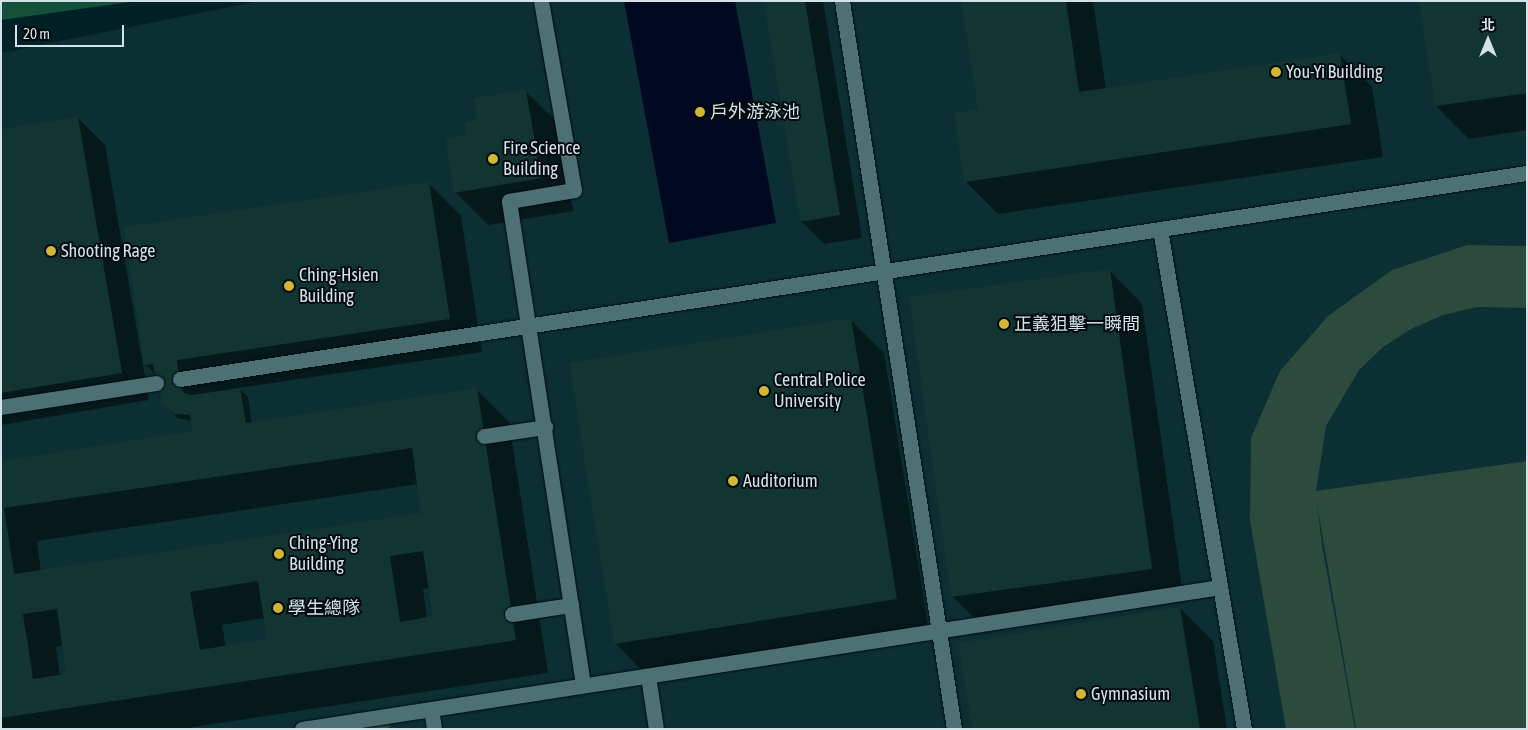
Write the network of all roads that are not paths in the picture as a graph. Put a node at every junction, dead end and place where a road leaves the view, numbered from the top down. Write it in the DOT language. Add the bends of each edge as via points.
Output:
graph roads {
  1 [pos="541,1"];
  2 [pos="842,1"];
  3 [pos="1527,173"];
  4 [pos="1160,229"];
  5 [pos="884,272"];
  6 [pos="530,326"];
  7 [pos="180,379"];
  8 [pos="156,383"];
  9 [pos="1,407"];
  10 [pos="545,427"];
  11 [pos="484,436"];
  12 [pos="1220,587"];
  13 [pos="571,605"];
  14 [pos="512,614"];
  15 [pos="939,630"];
  16 [pos="648,676"];
  17 [pos="583,685"];
  18 [pos="431,709"];
  19 [pos="302,729"];
  20 [pos="434,729"];
  21 [pos="656,729"];
  22 [pos="954,729"];
  23 [pos="1244,729"];
  1 -- 6 [label="lane" via="574,190 509,201"];
  2 -- 5 [label="lane"];
  3 -- 4 [label="lane"];
  4 -- 5 [label="lane"];
  4 -- 12 [label="lane"];
  5 -- 6 [label="lane"];
  5 -- 15 [label="lane"];
  6 -- 7 [label="lane"];
  6 -- 10 [label="lane"];
  8 -- 9 [label="lane"];
  10 -- 11 [label="lane"];
  10 -- 13 [label="lane"];
  12 -- 15 [label="lane"];
  12 -- 23 [label="lane"];
  13 -- 14 [label="lane"];
  13 -- 17 [label="lane"];
  15 -- 16 [label="lane"];
  15 -- 22 [label="lane"];
  16 -- 17 [label="lane"];
  16 -- 21 [label="lane"];
  17 -- 18 [label="lane"];
  18 -- 19 [label="lane"];
  18 -- 20 [label="lane"];
}
